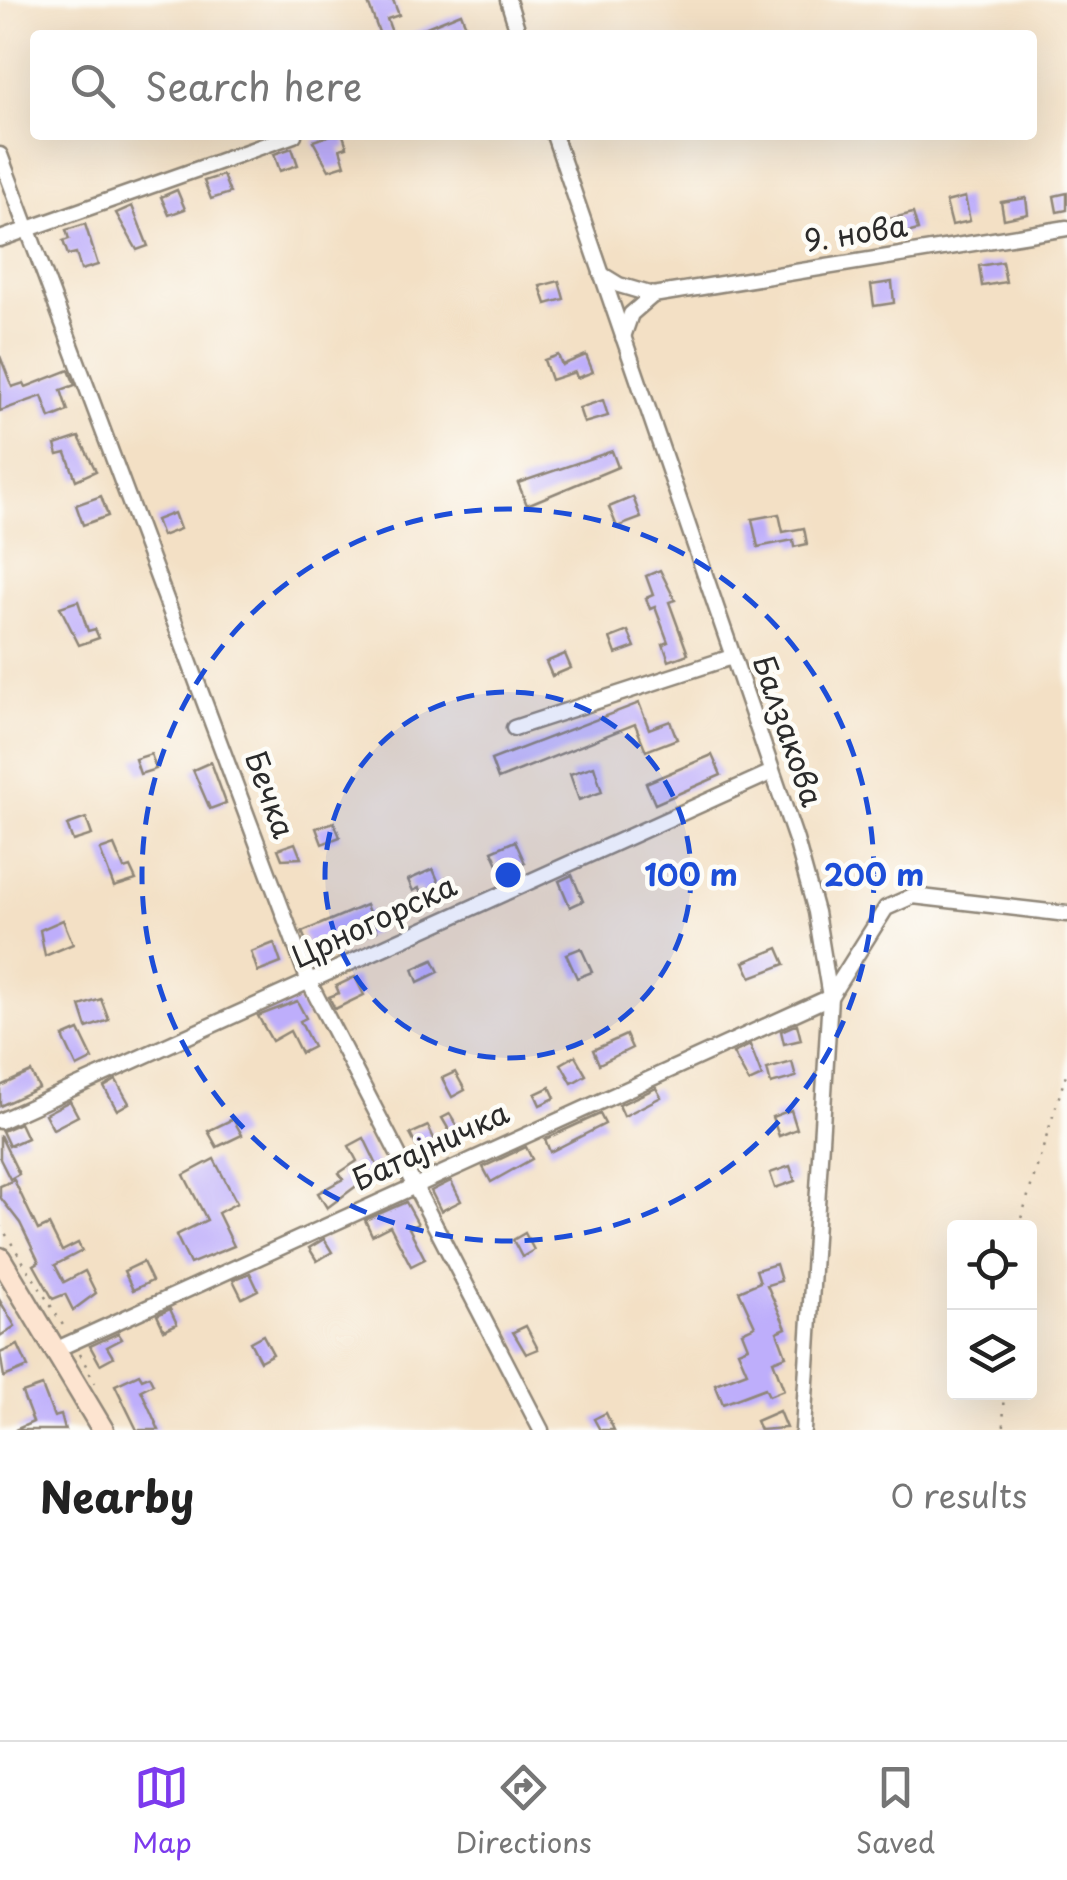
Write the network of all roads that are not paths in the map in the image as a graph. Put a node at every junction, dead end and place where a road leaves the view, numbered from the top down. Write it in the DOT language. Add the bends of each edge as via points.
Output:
graph roads {
  1 [pos="508,0"];
  2 [pos="517,30"];
  3 [pos="280,140"];
  4 [pos="556,140"];
  5 [pos="0,155"];
  6 [pos="1067,228"];
  7 [pos="30,232"];
  8 [pos="0,240"];
  9 [pos="601,273"];
  10 [pos="653,294"];
  11 [pos="622,340"];
  12 [pos="732,657"];
  13 [pos="514,728"];
  14 [pos="770,773"];
  15 [pos="1067,914"];
  16 [pos="309,982"];
  17 [pos="830,997"];
  18 [pos="0,1121"];
  19 [pos="416,1184"];
  20 [pos="0,1258"];
  21 [pos="65,1346"];
  22 [pos="102,1430"];
  23 [pos="542,1430"];
  24 [pos="803,1430"];
  1 -- 2 [label="street"];
  3 -- 7 [label="street"];
  4 -- 9 [label="street, Балзакова"];
  5 -- 7 [label="street, Бечка"];
  6 -- 10 [label="street, 9. нова"];
  7 -- 8 [label="street"];
  7 -- 16 [label="street, Бечка"];
  9 -- 10 [label="street, 9. нова"];
  9 -- 11 [label="street, Балзакова"];
  10 -- 11 [label="street" via="631,314"];
  11 -- 12 [label="street, Балзакова"];
  12 -- 13 [label="street"];
  12 -- 14 [label="street, Балзакова"];
  14 -- 16 [label="street, Црногорска"];
  14 -- 17 [label="street, Балзакова" via="811,894"];
  15 -- 17 [label="street" via="912,896 886,908"];
  16 -- 18 [label="street, Црногорска"];
  16 -- 19 [label="street, Бечка"];
  17 -- 19 [label="street, Батајничка"];
  17 -- 24 [label="street, Балзакова"];
  19 -- 21 [label="street, Батајничка"];
  19 -- 23 [label="street, Бечка"];
  20 -- 21 [label="main road"];
  21 -- 22 [label="main road"];
}
